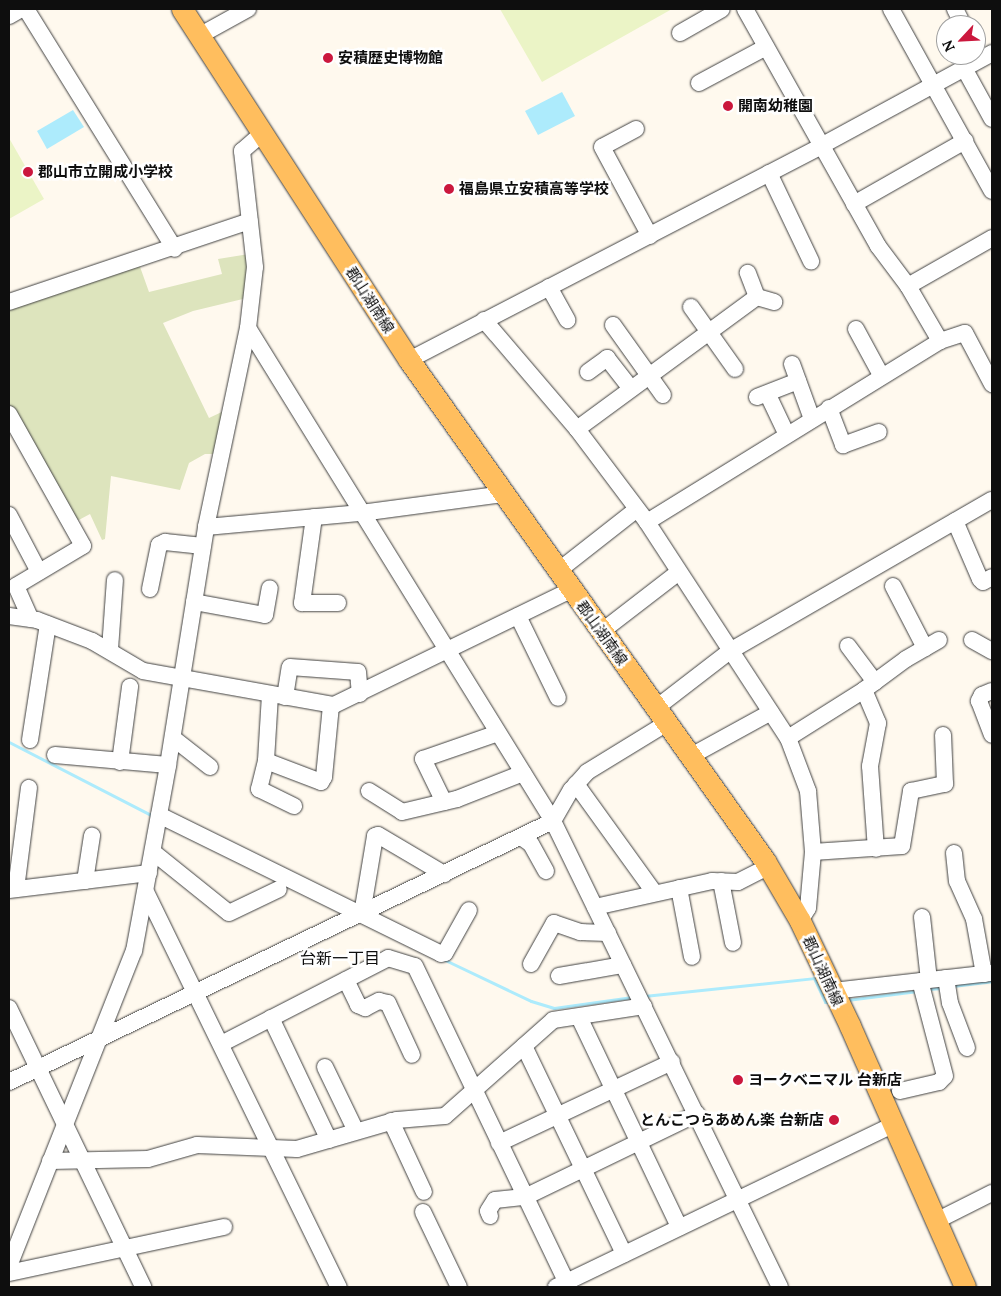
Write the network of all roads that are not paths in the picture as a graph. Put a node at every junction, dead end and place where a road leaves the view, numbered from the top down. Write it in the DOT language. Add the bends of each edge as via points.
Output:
graph roads {
  1 [pos="21,9"];
  2 [pos="26,9"];
  3 [pos="182,9"];
  4 [pos="248,9"];
  5 [pos="722,9"];
  6 [pos="745,9"];
  7 [pos="891,9"];
  8 [pos="9,16"];
  9 [pos="680,33"];
  10 [pos="200,36"];
  11 [pos="766,47"];
  12 [pos="968,65"];
  13 [pos="964,68"];
  14 [pos="700,83"];
  15 [pos="933,85"];
  16 [pos="992,119"];
  17 [pos="636,129"];
  18 [pos="263,133"];
  19 [pos="965,142"];
  20 [pos="821,146"];
  21 [pos="769,173"];
  22 [pos="992,191"];
  23 [pos="854,204"];
  24 [pos="250,222"];
  25 [pos="650,236"];
  26 [pos="992,238"];
  27 [pos="175,249"];
  28 [pos="811,261"];
  29 [pos="748,273"];
  30 [pos="908,286"];
  31 [pos="549,287"];
  32 [pos="757,297"];
  33 [pos="9,302"];
  34 [pos="774,302"];
  35 [pos="690,307"];
  36 [pos="484,320"];
  37 [pos="567,320"];
  38 [pos="613,325"];
  39 [pos="248,328"];
  40 [pos="856,329"];
  41 [pos="708,332"];
  42 [pos="940,341"];
  43 [pos="409,360"];
  44 [pos="792,364"];
  45 [pos="735,370"];
  46 [pos="588,372"];
  47 [pos="881,375"];
  48 [pos="650,376"];
  49 [pos="798,381"];
  50 [pos="992,384"];
  51 [pos="631,389"];
  52 [pos="663,395"];
  53 [pos="828,408"];
  54 [pos="9,414"];
  55 [pos="812,419"];
  56 [pos="577,429"];
  57 [pos="879,432"];
  58 [pos="787,435"];
  59 [pos="503,494"];
  60 [pos="992,500"];
  61 [pos="637,509"];
  62 [pos="361,512"];
  63 [pos="9,515"];
  64 [pos="314,517"];
  65 [pos="955,521"];
  66 [pos="647,522"];
  67 [pos="206,526"];
  68 [pos="203,546"];
  69 [pos="558,571"];
  70 [pos="39,572"];
  71 [pos="679,572"];
  72 [pos="992,577"];
  73 [pos="115,580"];
  74 [pos="893,586"];
  75 [pos="270,588"];
  76 [pos="150,589"];
  77 [pos="571,590"];
  78 [pos="194,602"];
  79 [pos="338,603"];
  80 [pos="9,616"];
  81 [pos="518,616"];
  82 [pos="31,619"];
  83 [pos="48,624"];
  84 [pos="601,632"];
  85 [pos="939,640"];
  86 [pos="972,640"];
  87 [pos="848,646"];
  88 [pos="925,648"];
  89 [pos="110,649"];
  90 [pos="730,651"];
  91 [pos="992,651"];
  92 [pos="447,652"];
  93 [pos="182,680"];
  94 [pos="869,686"];
  95 [pos="130,687"];
  96 [pos="992,691"];
  97 [pos="360,694"];
  98 [pos="277,696"];
  99 [pos="558,698"];
  100 [pos="331,705"];
  101 [pos="771,712"];
  102 [pos="662,716"];
  103 [pos="498,733"];
  104 [pos="992,734"];
  105 [pos="943,735"];
  106 [pos="173,738"];
  107 [pos="788,738"];
  108 [pos="30,740"];
  109 [pos="54,755"];
  110 [pos="691,756"];
  111 [pos="266,761"];
  112 [pos="120,762"];
  113 [pos="168,765"];
  114 [pos="210,767"];
  115 [pos="523,773"];
  116 [pos="576,784"];
  117 [pos="29,788"];
  118 [pos="369,791"];
  119 [pos="444,802"];
  120 [pos="294,806"];
  121 [pos="159,815"];
  122 [pos="553,821"];
  123 [pos="92,836"];
  124 [pos="521,837"];
  125 [pos="876,849"];
  126 [pos="153,852"];
  127 [pos="813,852"];
  128 [pos="954,853"];
  129 [pos="768,867"];
  130 [pos="546,871"];
  131 [pos="149,872"];
  132 [pos="444,874"];
  133 [pos="85,881"];
  134 [pos="721,881"];
  135 [pos="278,888"];
  136 [pos="679,888"];
  137 [pos="12,890"];
  138 [pos="146,892"];
  139 [pos="654,892"];
  140 [pos="594,907"];
  141 [pos="470,910"];
  142 [pos="362,914"];
  143 [pos="922,917"];
  144 [pos="800,921"];
  145 [pos="608,933"];
  146 [pos="733,943"];
  147 [pos="692,958"];
  148 [pos="530,964"];
  149 [pos="623,965"];
  150 [pos="988,973"];
  151 [pos="560,976"];
  152 [pos="946,978"];
  153 [pos="346,980"];
  154 [pos="924,980"];
  155 [pos="832,991"];
  156 [pos="198,994"];
  157 [pos="644,1006"];
  158 [pos="9,1008"];
  159 [pos="579,1017"];
  160 [pos="271,1018"];
  161 [pos="100,1040"];
  162 [pos="221,1044"];
  163 [pos="524,1046"];
  164 [pos="967,1048"];
  165 [pos="412,1055"];
  166 [pos="672,1062"];
  167 [pos="325,1067"];
  168 [pos="37,1068"];
  169 [pos="9,1082"];
  170 [pos="614,1089"];
  171 [pos="473,1091"];
  172 [pos="900,1091"];
  173 [pos="697,1114"];
  174 [pos="558,1117"];
  175 [pos="391,1121"];
  176 [pos="66,1124"];
  177 [pos="893,1125"];
  178 [pos="356,1131"];
  179 [pos="328,1140"];
  180 [pos="639,1142"];
  181 [pos="499,1143"];
  182 [pos="273,1148"];
  183 [pos="83,1160"];
  184 [pos="50,1161"];
  185 [pos="583,1169"];
  186 [pos="424,1192"];
  187 [pos="992,1193"];
  188 [pos="525,1197"];
  189 [pos="738,1198"];
  190 [pos="423,1212"];
  191 [pos="490,1216"];
  192 [pos="936,1221"];
  193 [pos="224,1227"];
  194 [pos="679,1227"];
  195 [pos="125,1249"];
  196 [pos="624,1254"];
  197 [pos="9,1266"];
  198 [pos="9,1273"];
  199 [pos="564,1286"];
  200 [pos="143,1287"];
  201 [pos="339,1287"];
  202 [pos="459,1287"];
  203 [pos="780,1287"];
  204 [pos="965,1287"];
  1 -- 8 [label="street"];
  2 -- 27 [label="street"];
  3 -- 10 [label="main road, 郡山湖南線"];
  4 -- 10 [label="street"];
  5 -- 9 [label="street"];
  6 -- 11 [label="street"];
  7 -- 15 [label="street"];
  10 -- 18 [label="main road, 郡山湖南線"];
  11 -- 14 [label="street"];
  11 -- 20 [label="street"];
  12 -- 13 [label="street"];
  13 -- 15 [label="street"];
  13 -- 16 [label="street"];
  15 -- 19 [label="street"];
  15 -- 20 [label="street"];
  17 -- 25 [label="street" via="602,146"];
  18 -- 24 [label="street" via="242,151"];
  18 -- 43 [label="main road, 郡山湖南線"];
  19 -- 22 [label="street"];
  19 -- 23 [label="street"];
  20 -- 21 [label="street"];
  20 -- 23 [label="street"];
  21 -- 25 [label="street"];
  21 -- 28 [label="street"];
  23 -- 30 [label="street" via="878,246"];
  24 -- 27 [label="street"];
  24 -- 39 [label="street" via="255,267"];
  25 -- 31 [label="street"];
  26 -- 30 [label="street"];
  27 -- 33 [label="street"];
  29 -- 32 [label="street"];
  30 -- 42 [label="street"];
  31 -- 36 [label="street"];
  31 -- 37 [label="street"];
  32 -- 34 [label="street"];
  32 -- 41 [label="street"];
  35 -- 41 [label="street"];
  36 -- 43 [label="street"];
  36 -- 56 [label="street"];
  38 -- 48 [label="street"];
  39 -- 62 [label="street"];
  39 -- 67 [label="street"];
  40 -- 47 [label="street"];
  41 -- 45 [label="street"];
  41 -- 48 [label="street"];
  42 -- 47 [label="street"];
  42 -- 50 [label="street" via="965,333"];
  43 -- 59 [label="main road, 郡山湖南線"];
  44 -- 49 [label="street"];
  46 -- 51 [label="street" via="607,358"];
  47 -- 53 [label="street"];
  48 -- 51 [label="street"];
  48 -- 52 [label="street"];
  49 -- 55 [label="street"];
  49 -- 58 [label="street" via="763,396"];
  51 -- 56 [label="street"];
  53 -- 55 [label="street"];
  53 -- 57 [label="street" via="843,445"];
  54 -- 70 [label="street" via="84,546"];
  55 -- 58 [label="street"];
  56 -- 61 [label="street"];
  58 -- 66 [label="street"];
  59 -- 62 [label="street"];
  59 -- 69 [label="main road, 郡山湖南線"];
  60 -- 65 [label="street"];
  61 -- 66 [label="street"];
  61 -- 69 [label="street"];
  62 -- 64 [label="street"];
  62 -- 92 [label="street"];
  63 -- 70 [label="street"];
  64 -- 67 [label="street"];
  64 -- 79 [label="street" via="302,603"];
  65 -- 72 [label="street" via="980,579 983,582"];
  65 -- 90 [label="street"];
  66 -- 71 [label="street"];
  67 -- 68 [label="street"];
  68 -- 76 [label="street" via="165,542 159,545"];
  68 -- 78 [label="street"];
  69 -- 77 [label="main road, 郡山湖南線"];
  70 -- 82 [label="street" via="16,586"];
  71 -- 84 [label="street"];
  71 -- 90 [label="street"];
  73 -- 89 [label="street"];
  74 -- 88 [label="street"];
  75 -- 78 [label="street" via="265,615"];
  77 -- 81 [label="street"];
  77 -- 84 [label="main road, 郡山湖南線"];
  78 -- 93 [label="street"];
  80 -- 82 [label="street"];
  81 -- 92 [label="street"];
  81 -- 99 [label="street"];
  82 -- 83 [label="street"];
  83 -- 89 [label="street"];
  83 -- 108 [label="street"];
  84 -- 102 [label="main road, 郡山湖南線"];
  85 -- 88 [label="street"];
  86 -- 91 [label="street"];
  87 -- 94 [label="street"];
  88 -- 94 [label="street"];
  89 -- 93 [label="street" via="143,671"];
  90 -- 101 [label="street"];
  90 -- 102 [label="street"];
  92 -- 97 [label="street"];
  92 -- 103 [label="street"];
  93 -- 98 [label="street"];
  93 -- 106 [label="street"];
  94 -- 107 [label="street"];
  94 -- 125 [label="street" via="878,722 870,766"];
  95 -- 112 [label="street"];
  96 -- 104 [label="street" via="982,695 979,701"];
  97 -- 98 [label="street" via="358,672 290,667"];
  97 -- 100 [label="street"];
  98 -- 100 [label="street"];
  98 -- 111 [label="street"];
  100 -- 111 [label="street" via="324,778 320,782"];
  101 -- 107 [label="street"];
  101 -- 110 [label="street"];
  102 -- 110 [label="main road, 郡山湖南線"];
  102 -- 116 [label="street" via="587,772"];
  103 -- 115 [label="street"];
  103 -- 119 [label="street" via="423,760"];
  105 -- 125 [label="street" via="945,784 911,791 902,846"];
  106 -- 113 [label="street"];
  106 -- 114 [label="street"];
  107 -- 127 [label="street" via="808,791"];
  109 -- 112 [label="street"];
  110 -- 129 [label="main road, 郡山湖南線"];
  111 -- 120 [label="street" via="259,790"];
  112 -- 113 [label="street"];
  113 -- 121 [label="street"];
  115 -- 119 [label="street"];
  115 -- 122 [label="street"];
  116 -- 122 [label="street"];
  116 -- 139 [label="street"];
  117 -- 137 [label="street"];
  118 -- 119 [label="street" via="402,812"];
  121 -- 126 [label="street"];
  121 -- 142 [label="street"];
  122 -- 124 [label="street"];
  122 -- 140 [label="street"];
  123 -- 133 [label="street"];
  124 -- 130 [label="street" via="531,844"];
  124 -- 132 [label="street"];
  125 -- 127 [label="street"];
  126 -- 131 [label="street"];
  126 -- 135 [label="street" via="229,913"];
  127 -- 144 [label="street" via="808,908"];
  128 -- 150 [label="street" via="956,881 974,919"];
  129 -- 134 [label="street" via="740,881"];
  129 -- 144 [label="main road, 郡山湖南線"];
  131 -- 133 [label="street"];
  131 -- 138 [label="street"];
  132 -- 142 [label="street"];
  132 -- 142 [label="street" via="386,839 375,836"];
  133 -- 137 [label="street"];
  134 -- 136 [label="street"];
  134 -- 146 [label="street"];
  136 -- 139 [label="street"];
  136 -- 147 [label="street"];
  138 -- 156 [label="street"];
  138 -- 161 [label="street" via="134,951"];
  139 -- 140 [label="street"];
  140 -- 145 [label="street"];
  141 -- 142 [label="street" via="445,953 441,954"];
  142 -- 156 [label="street"];
  143 -- 154 [label="street"];
  144 -- 155 [label="main road, 郡山湖南線"];
  145 -- 148 [label="street" via="580,932 554,922"];
  145 -- 149 [label="street"];
  149 -- 151 [label="street"];
  149 -- 157 [label="street"];
  150 -- 152 [label="street"];
  152 -- 154 [label="street"];
  152 -- 164 [label="street" via="950,1003"];
  153 -- 160 [label="street"];
  153 -- 165 [label="street" via="358,1005 364,1008 379,1001 388,1003"];
  153 -- 171 [label="street" via="388,958 415,966"];
  154 -- 155 [label="street"];
  154 -- 172 [label="street" via="945,1076 938,1082"];
  155 -- 177 [label="main road, 郡山湖南線"];
  156 -- 161 [label="street"];
  156 -- 162 [label="street"];
  157 -- 159 [label="street"];
  157 -- 166 [label="street"];
  158 -- 168 [label="street"];
  159 -- 163 [label="street" via="553,1020"];
  159 -- 170 [label="street"];
  160 -- 162 [label="street"];
  160 -- 179 [label="street"];
  161 -- 168 [label="street"];
  161 -- 176 [label="street"];
  162 -- 182 [label="street"];
  163 -- 171 [label="street"];
  163 -- 174 [label="street"];
  166 -- 170 [label="street"];
  166 -- 173 [label="street"];
  167 -- 178 [label="street"];
  168 -- 169 [label="street"];
  168 -- 176 [label="street"];
  170 -- 174 [label="street"];
  170 -- 180 [label="street"];
  171 -- 175 [label="street" via="445,1116"];
  171 -- 181 [label="street"];
  173 -- 180 [label="street"];
  173 -- 189 [label="street"];
  174 -- 181 [label="street"];
  174 -- 185 [label="street"];
  175 -- 178 [label="street"];
  175 -- 186 [label="street"];
  176 -- 183 [label="street"];
  176 -- 184 [label="street"];
  177 -- 189 [label="street"];
  177 -- 192 [label="main road, 郡山湖南線"];
  178 -- 179 [label="street"];
  179 -- 182 [label="street" via="297,1149"];
  180 -- 185 [label="street"];
  180 -- 194 [label="street"];
  181 -- 188 [label="street"];
  182 -- 183 [label="street" via="197,1145 148,1159"];
  182 -- 201 [label="street"];
  183 -- 184 [label="street"];
  183 -- 195 [label="street"];
  184 -- 197 [label="street"];
  185 -- 188 [label="street"];
  185 -- 196 [label="street"];
  187 -- 192 [label="street"];
  188 -- 191 [label="street" via="495,1200 488,1211"];
  188 -- 199 [label="street"];
  189 -- 194 [label="street"];
  189 -- 203 [label="street"];
  190 -- 202 [label="street"];
  192 -- 204 [label="main road, 郡山湖南線"];
  193 -- 195 [label="street"];
  194 -- 196 [label="street"];
  195 -- 198 [label="street"];
  195 -- 200 [label="street"];
  196 -- 199 [label="street"];
}
